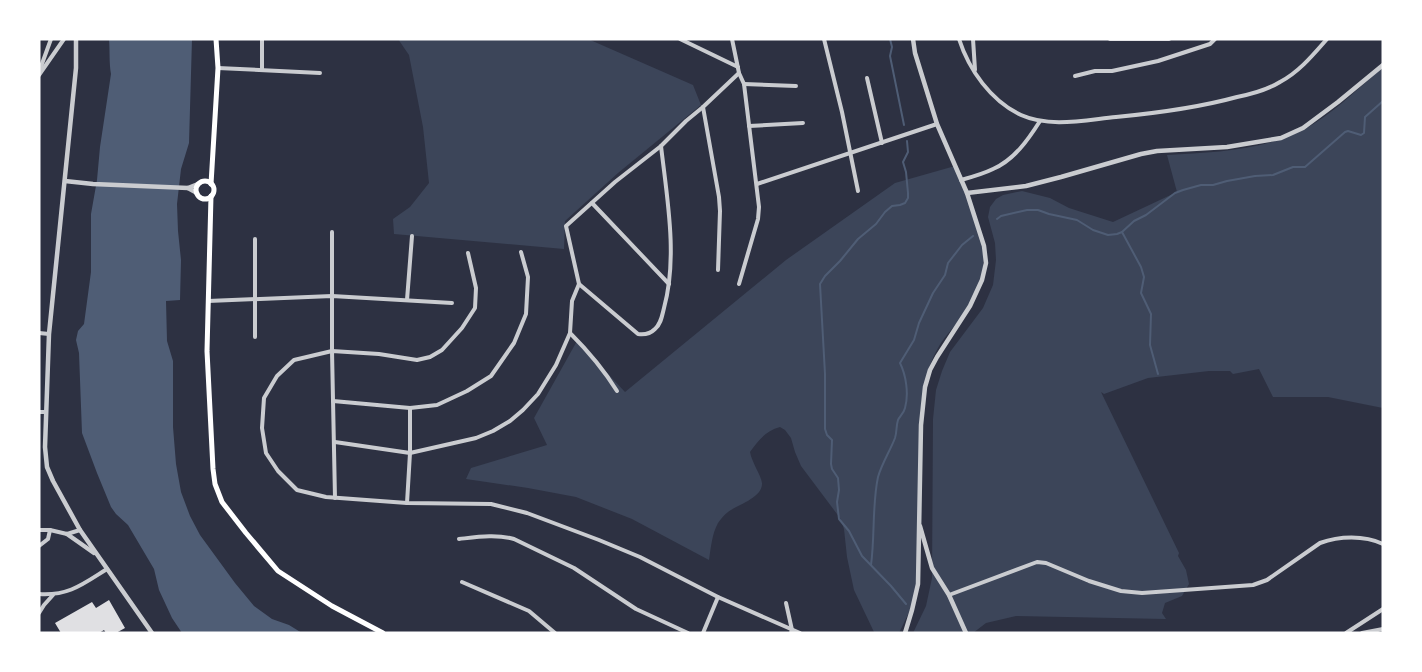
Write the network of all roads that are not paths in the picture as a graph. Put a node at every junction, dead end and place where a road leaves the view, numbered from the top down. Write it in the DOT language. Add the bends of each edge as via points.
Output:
graph roads {
  1 [pos="51,39"];
  2 [pos="64,39"];
  3 [pos="76,39"];
  4 [pos="216,39"];
  5 [pos="262,39"];
  6 [pos="680,39"];
  7 [pos="732,39"];
  8 [pos="824,39"];
  9 [pos="913,39"];
  10 [pos="959,39"];
  11 [pos="973,39"];
  12 [pos="1110,39"];
  13 [pos="1141,39"];
  14 [pos="1169,39"];
  15 [pos="1215,39"];
  16 [pos="1327,39"];
  17 [pos="1383,65"];
  18 [pos="738,67"];
  19 [pos="218,68"];
  20 [pos="262,70"];
  21 [pos="320,73"];
  22 [pos="739,73"];
  23 [pos="39,74"];
  24 [pos="975,74"];
  25 [pos="1075,76"];
  26 [pos="867,78"];
  27 [pos="744,84"];
  28 [pos="796,86"];
  29 [pos="704,107"];
  30 [pos="1040,121"];
  31 [pos="803,123"];
  32 [pos="937,124"];
  33 [pos="749,126"];
  34 [pos="882,143"];
  35 [pos="661,146"];
  36 [pos="850,153"];
  37 [pos="212,169"];
  38 [pos="961,180"];
  39 [pos="65,181"];
  40 [pos="200,183"];
  41 [pos="211,184"];
  42 [pos="757,184"];
  43 [pos="186,188"];
  44 [pos="858,191"];
  45 [pos="967,193"];
  46 [pos="199,196"];
  47 [pos="210,196"];
  48 [pos="592,203"];
  49 [pos="210,214"];
  50 [pos="332,232"];
  51 [pos="412,236"];
  52 [pos="255,239"];
  53 [pos="521,252"];
  54 [pos="468,253"];
  55 [pos="718,270"];
  56 [pos="579,284"];
  57 [pos="669,284"];
  58 [pos="740,284"];
  59 [pos="332,296"];
  60 [pos="256,299"];
  61 [pos="407,300"];
  62 [pos="208,301"];
  63 [pos="452,303"];
  64 [pos="39,333"];
  65 [pos="570,333"];
  66 [pos="50,334"];
  67 [pos="255,337"];
  68 [pos="332,351"];
  69 [pos="617,391"];
  70 [pos="333,401"];
  71 [pos="410,408"];
  72 [pos="39,412"];
  73 [pos="46,412"];
  74 [pos="334,442"];
  75 [pos="410,453"];
  76 [pos="39,467"];
  77 [pos="47,467"];
  78 [pos="335,498"];
  79 [pos="407,503"];
  80 [pos="918,519"];
  81 [pos="39,530"];
  82 [pos="50,530"];
  83 [pos="80,530"];
  84 [pos="67,534"];
  85 [pos="459,539"];
  86 [pos="1383,544"];
  87 [pos="39,546"];
  88 [pos="98,556"];
  89 [pos="106,569"];
  90 [pos="462,582"];
  91 [pos="39,594"];
  92 [pos="53,595"];
  93 [pos="949,596"];
  94 [pos="718,597"];
  95 [pos="786,603"];
  96 [pos="1383,609"];
  97 [pos="39,613"];
  98 [pos="1383,629"];
  99 [pos="792,632"];
  100 [pos="152,633"];
  101 [pos="383,633"];
  102 [pos="555,633"];
  103 [pos="688,633"];
  104 [pos="703,633"];
  105 [pos="800,633"];
  106 [pos="904,633"];
  107 [pos="966,633"];
  108 [pos="1346,633"];
  109 [pos="1362,633"];
  1 -- 23 [label="street"];
  2 -- 23 [label="street"];
  3 -- 39 [label="street"];
  4 -- 19 [label="main road"];
  5 -- 20 [label="street"];
  6 -- 18 [label="street"];
  7 -- 18 [label="street"];
  8 -- 36 [label="street"];
  9 -- 32 [label="street"];
  10 -- 24 [label="street"];
  11 -- 24 [label="street"];
  12 -- 13 [label="street"];
  13 -- 14 [label="street"];
  15 -- 25 [label="street" via="1158,61"];
  16 -- 30 [label="street" via="1293,75 1259,92 1205,106 1146,114"];
  17 -- 45 [label="street" via="1303,128 1281,138 1227,147 1157,151 1026,186"];
  18 -- 22 [label="street"];
  19 -- 20 [label="street"];
  19 -- 37 [label="main road"];
  20 -- 21 [label="street"];
  22 -- 27 [label="street"];
  22 -- 29 [label="street"];
  24 -- 30 [label="street" via="1005,106"];
  26 -- 34 [label="street"];
  27 -- 28 [label="street"];
  27 -- 33 [label="street"];
  29 -- 35 [label="street"];
  29 -- 55 [label="street" via="720,211"];
  30 -- 38 [label="street" via="1003,164"];
  31 -- 33 [label="street"];
  32 -- 34 [label="street"];
  32 -- 38 [label="street"];
  33 -- 42 [label="street"];
  34 -- 36 [label="street"];
  35 -- 48 [label="street"];
  35 -- 57 [label="street" via="669,219"];
  36 -- 42 [label="street"];
  36 -- 44 [label="street"];
  37 -- 40 [label="main road"];
  37 -- 41 [label="main road"];
  38 -- 45 [label="street"];
  39 -- 43 [label="street"];
  39 -- 66 [label="street"];
  40 -- 41 [label="main road"];
  40 -- 43 [label="street"];
  40 -- 46 [label="main road" via="196,187"];
  41 -- 47 [label="main road" via="214,190"];
  42 -- 58 [label="street" via="758,219"];
  43 -- 46 [label="street"];
  45 -- 80 [label="street" via="986,263 970,306 937,357 925,387"];
  46 -- 47 [label="main road"];
  46 -- 49 [label="main road"];
  47 -- 49 [label="main road"];
  48 -- 56 [label="street" via="566,226"];
  48 -- 57 [label="street"];
  49 -- 62 [label="main road"];
  50 -- 59 [label="street"];
  51 -- 61 [label="street"];
  52 -- 60 [label="street"];
  53 -- 71 [label="street" via="528,277 526,314 514,343 491,376 437,405"];
  54 -- 68 [label="street" via="476,288 475,308 442,350 417,360"];
  56 -- 57 [label="street" via="638,334 657,328"];
  56 -- 65 [label="street" via="572,302"];
  59 -- 60 [label="street"];
  59 -- 61 [label="street"];
  59 -- 68 [label="street"];
  60 -- 62 [label="street"];
  60 -- 67 [label="street"];
  61 -- 63 [label="street"];
  62 -- 101 [label="main road" via="213,469 222,502 278,571"];
  64 -- 66 [label="street"];
  65 -- 69 [label="street"];
  65 -- 75 [label="street" via="538,394 510,421 476,438"];
  66 -- 73 [label="street"];
  68 -- 70 [label="street"];
  68 -- 78 [label="street" via="294,360 277,376 264,398 262,428 266,453 297,490"];
  70 -- 71 [label="street"];
  70 -- 74 [label="street"];
  71 -- 75 [label="street"];
  72 -- 73 [label="street"];
  73 -- 77 [label="street"];
  74 -- 75 [label="street"];
  74 -- 78 [label="street"];
  75 -- 79 [label="street"];
  76 -- 77 [label="street"];
  77 -- 83 [label="street"];
  78 -- 79 [label="street"];
  79 -- 94 [label="street" via="491,504 527,513 640,557"];
  80 -- 93 [label="street" via="932,568"];
  80 -- 106 [label="street" via="918,584"];
  81 -- 82 [label="street"];
  82 -- 84 [label="street"];
  82 -- 87 [label="street" via="48,539"];
  83 -- 84 [label="street"];
  83 -- 88 [label="street"];
  84 -- 88 [label="street"];
  85 -- 103 [label="street" via="514,539 574,568 636,609"];
  86 -- 93 [label="street" via="1369,539 1327,540 1267,580 1253,585 1121,591 1037,561"];
  88 -- 89 [label="street"];
  89 -- 92 [label="street" via="70,591"];
  89 -- 100 [label="street"];
  90 -- 102 [label="street" via="529,611"];
  91 -- 92 [label="street"];
  92 -- 97 [label="street"];
  93 -- 107 [label="street"];
  94 -- 99 [label="street"];
  94 -- 104 [label="street"];
  95 -- 99 [label="street"];
  96 -- 108 [label="street"];
  98 -- 109 [label="street"];
  99 -- 105 [label="street"];
}
